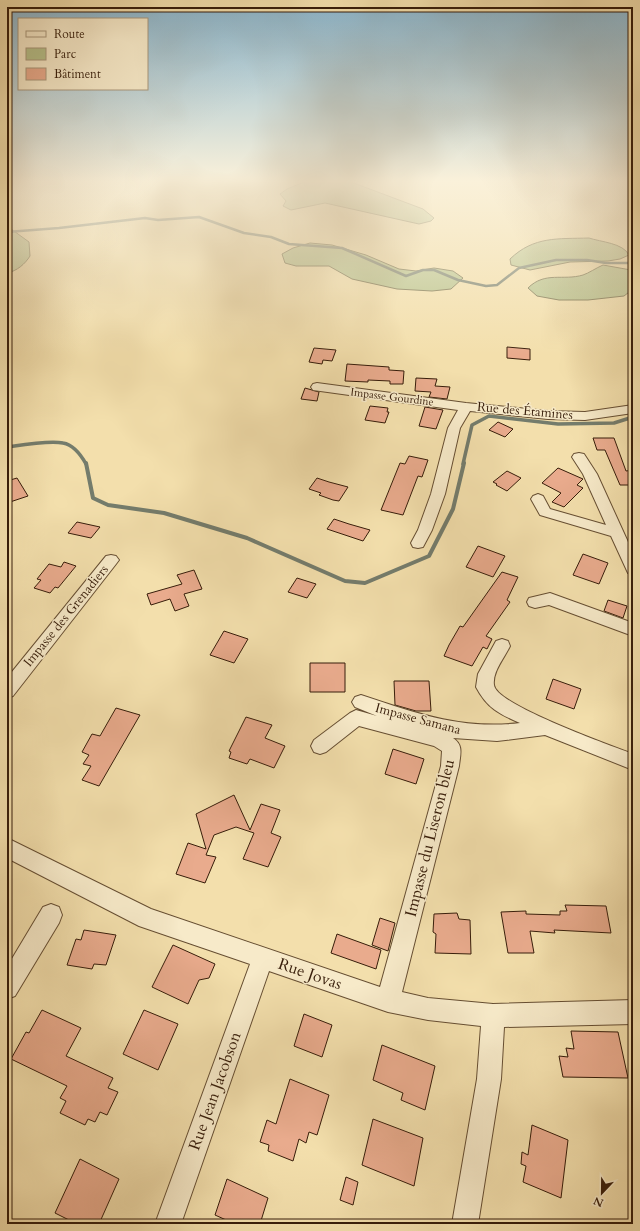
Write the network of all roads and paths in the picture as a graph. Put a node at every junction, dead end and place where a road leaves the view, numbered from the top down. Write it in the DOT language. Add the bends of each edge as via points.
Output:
graph roads {
  1 [pos="317,387"];
  2 [pos="466,406"];
  3 [pos="633,409"];
  4 [pos="579,457"];
  5 [pos="538,499"];
  6 [pos="617,533"];
  7 [pos="418,543"];
  8 [pos="111,560"];
  9 [pos="633,569"];
  10 [pos="534,602"];
  11 [pos="633,630"];
  12 [pos="502,646"];
  13 [pos="7,691"];
  14 [pos="361,702"];
  15 [pos="547,727"];
  16 [pos="320,746"];
  17 [pos="633,762"];
  18 [pos="7,848"];
  19 [pos="51,914"];
  20 [pos="263,958"];
  21 [pos="7,988"];
  22 [pos="388,1001"];
  23 [pos="633,1012"];
  24 [pos="493,1016"];
  25 [pos="168,1224"];
  26 [pos="465,1224"];
  1 -- 2 [label="street, Impasse Gourdine"];
  2 -- 3 [label="street, Rue des Étamines" via="548,415 585,416"];
  2 -- 7 [label="street, Rue des Étamines" via="454,428 438,494 428,524"];
  4 -- 6 [label="street" via="590,474"];
  5 -- 6 [label="street" via="545,512"];
  6 -- 9 [label="street"];
  8 -- 13 [label="street, Impasse des Grenadiers"];
  10 -- 11 [label="street" via="550,600"];
  12 -- 15 [label="street" via="487,674 485,687 491,697 506,709"];
  14 -- 15 [label="street, Impasse Samana" via="384,711 459,731 508,733"];
  15 -- 17 [label="street"];
  16 -- 22 [label="street, Impasse du Liseron bleu" via="356,718 439,739 452,747 448,774"];
  18 -- 20 [label="street, Rue Jovas" via="147,918"];
  19 -- 21 [label="street"];
  20 -- 22 [label="street, Rue Jovas"];
  20 -- 25 [label="street, Rue Jean Jacobson"];
  22 -- 24 [label="street, Rue Jovas" via="428,1009"];
  23 -- 24 [label="street, Rue Jovas"];
  24 -- 26 [label="street" via="489,1079"];
}
